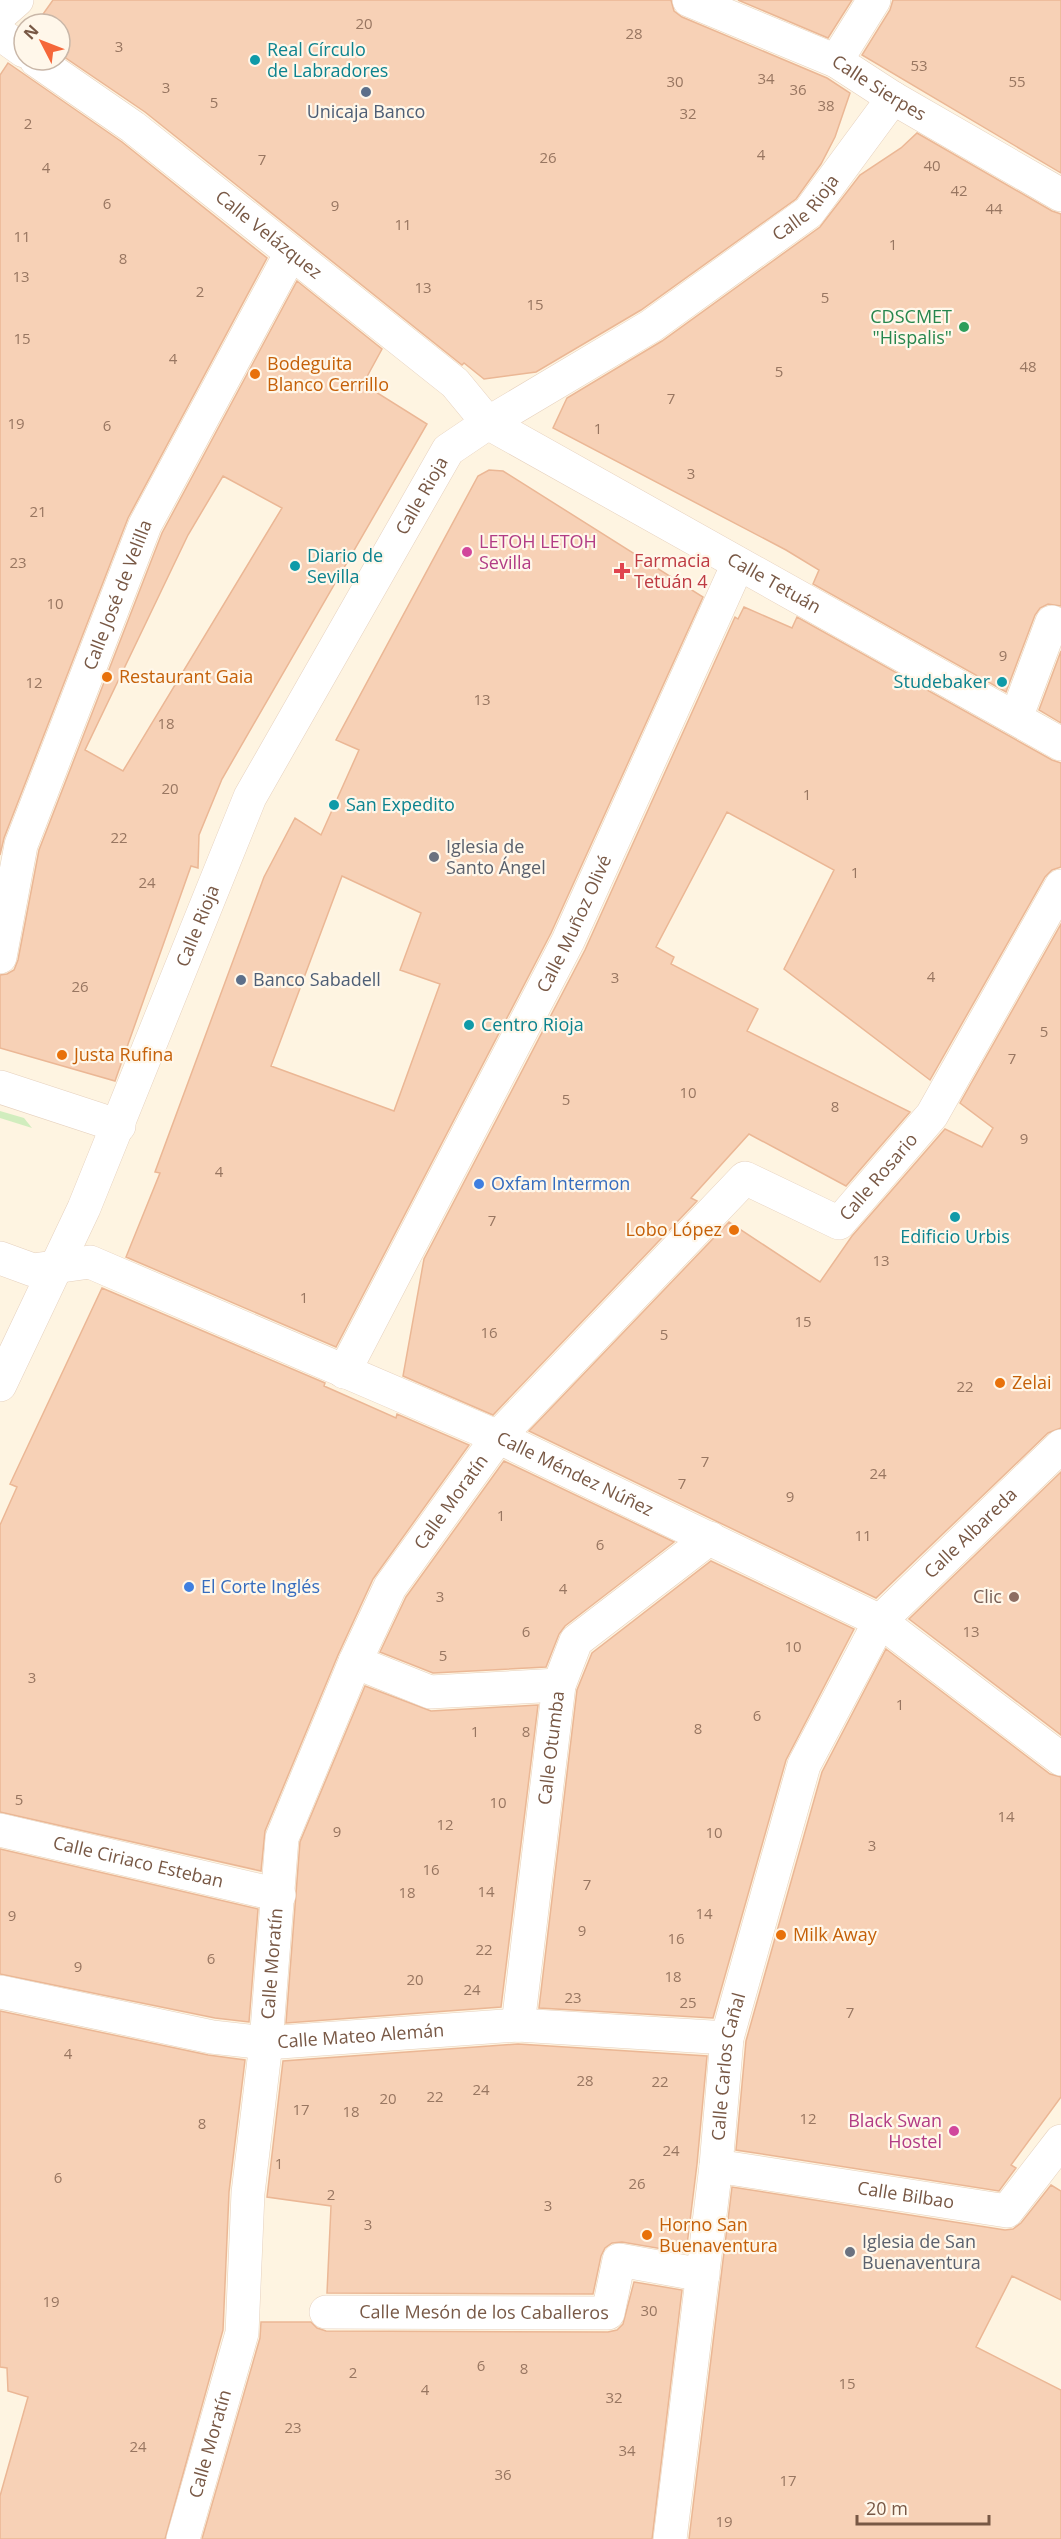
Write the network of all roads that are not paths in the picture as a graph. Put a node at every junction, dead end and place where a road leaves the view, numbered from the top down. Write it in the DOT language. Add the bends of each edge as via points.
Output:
graph roads {
  1 [pos="17,0"];
  2 [pos="689,0"];
  3 [pos="874,0"];
  4 [pos="0,15"];
  5 [pos="836,61"];
  6 [pos="53,72"];
  7 [pos="893,98"];
  8 [pos="1061,195"];
  9 [pos="291,253"];
  10 [pos="488,423"];
  11 [pos="738,564"];
  12 [pos="1053,622"];
  13 [pos="1017,718"];
  14 [pos="1061,744"];
  15 [pos="10,843"];
  16 [pos="1061,886"];
  17 [pos="0,957"];
  18 [pos="0,1087"];
  19 [pos="119,1126"];
  20 [pos="0,1258"];
  21 [pos="56,1268"];
  22 [pos="344,1372"];
  23 [pos="0,1385"];
  24 [pos="498,1437"];
  25 [pos="1061,1446"];
  26 [pos="710,1538"];
  27 [pos="880,1621"];
  28 [pos="356,1662"];
  29 [pos="558,1685"];
  30 [pos="1061,1759"];
  31 [pos="0,1830"];
  32 [pos="279,1895"];
  33 [pos="0,1992"];
  34 [pos="518,2025"];
  35 [pos="727,2038"];
  36 [pos="266,2043"];
  37 [pos="1057,2154"];
  38 [pos="716,2166"];
  39 [pos="703,2275"];
  40 [pos="326,2312"];
  41 [pos="183,2539"];
  42 [pos="670,2539"];
  1 -- 4 [label="street"];
  2 -- 5 [label="street, Calle Sierpes"];
  3 -- 5 [label="street"];
  5 -- 7 [label="street, Calle Sierpes"];
  6 -- 9 [label="street, Calle Velázquez" via="133,127"];
  7 -- 8 [label="street, Calle Sierpes"];
  7 -- 10 [label="street, Calle Rioja" via="809,212 651,326"];
  9 -- 10 [label="street, Calle Velázquez" via="455,383"];
  9 -- 15 [label="street, Calle José de Velilla" via="145,525"];
  10 -- 11 [label="street, Calle Tetuán"];
  10 -- 19 [label="street, Calle Rioja" via="448,450 250,797"];
  11 -- 13 [label="street, Calle Tetuán"];
  11 -- 22 [label="street, Calle Muñoz Olivé" via="568,941"];
  12 -- 13 [label="street"];
  13 -- 14 [label="street, Calle Tetuán"];
  15 -- 17 [label="street, Calle José de Velilla"];
  16 -- 24 [label="street, Calle Rosario" via="932,1115 840,1223 745,1178"];
  18 -- 19 [label="street"];
  19 -- 21 [label="street, Calle Rioja"];
  20 -- 21 [label="street, Calle Méndez Núñez" via="33,1270"];
  21 -- 22 [label="street, Calle Méndez Núñez" via="90,1262"];
  21 -- 23 [label="street, Calle Rioja"];
  22 -- 24 [label="street, Calle Méndez Núñez"];
  24 -- 26 [label="street, Calle Méndez Núñez"];
  24 -- 28 [label="street, Calle Moratín" via="390,1587"];
  25 -- 27 [label="street, Calle Albareda"];
  26 -- 27 [label="street, Calle Méndez Núñez"];
  26 -- 29 [label="street, Calle Otumba" via="576,1641"];
  27 -- 30 [label="street, Calle Méndez Núñez"];
  27 -- 35 [label="street, Calle Carlos Cañal" via="804,1765"];
  28 -- 29 [label="street" via="430,1692"];
  28 -- 32 [label="street, Calle Moratín" via="282,1838"];
  29 -- 34 [label="street, Calle Otumba"];
  31 -- 32 [label="street, Calle Ciriaco Esteban"];
  32 -- 36 [label="street, Calle Moratín"];
  33 -- 36 [label="street, Calle Mateo Alemán" via="212,2037"];
  34 -- 35 [label="street, Calle Mateo Alemán"];
  34 -- 36 [label="street, Calle Mateo Alemán"];
  35 -- 38 [label="street, Calle Carlos Cañal"];
  36 -- 41 [label="street, Calle Moratín" via="248,2193 242,2333"];
  37 -- 38 [label="street, Calle Bilbao" via="1007,2211"];
  38 -- 39 [label="street, Calle Carlos Cañal"];
  39 -- 40 [label="street, Calle Mesón de los Caballeros" via="619,2260 608,2313"];
  39 -- 42 [label="street, Calle Carlos Cañal"];
}
